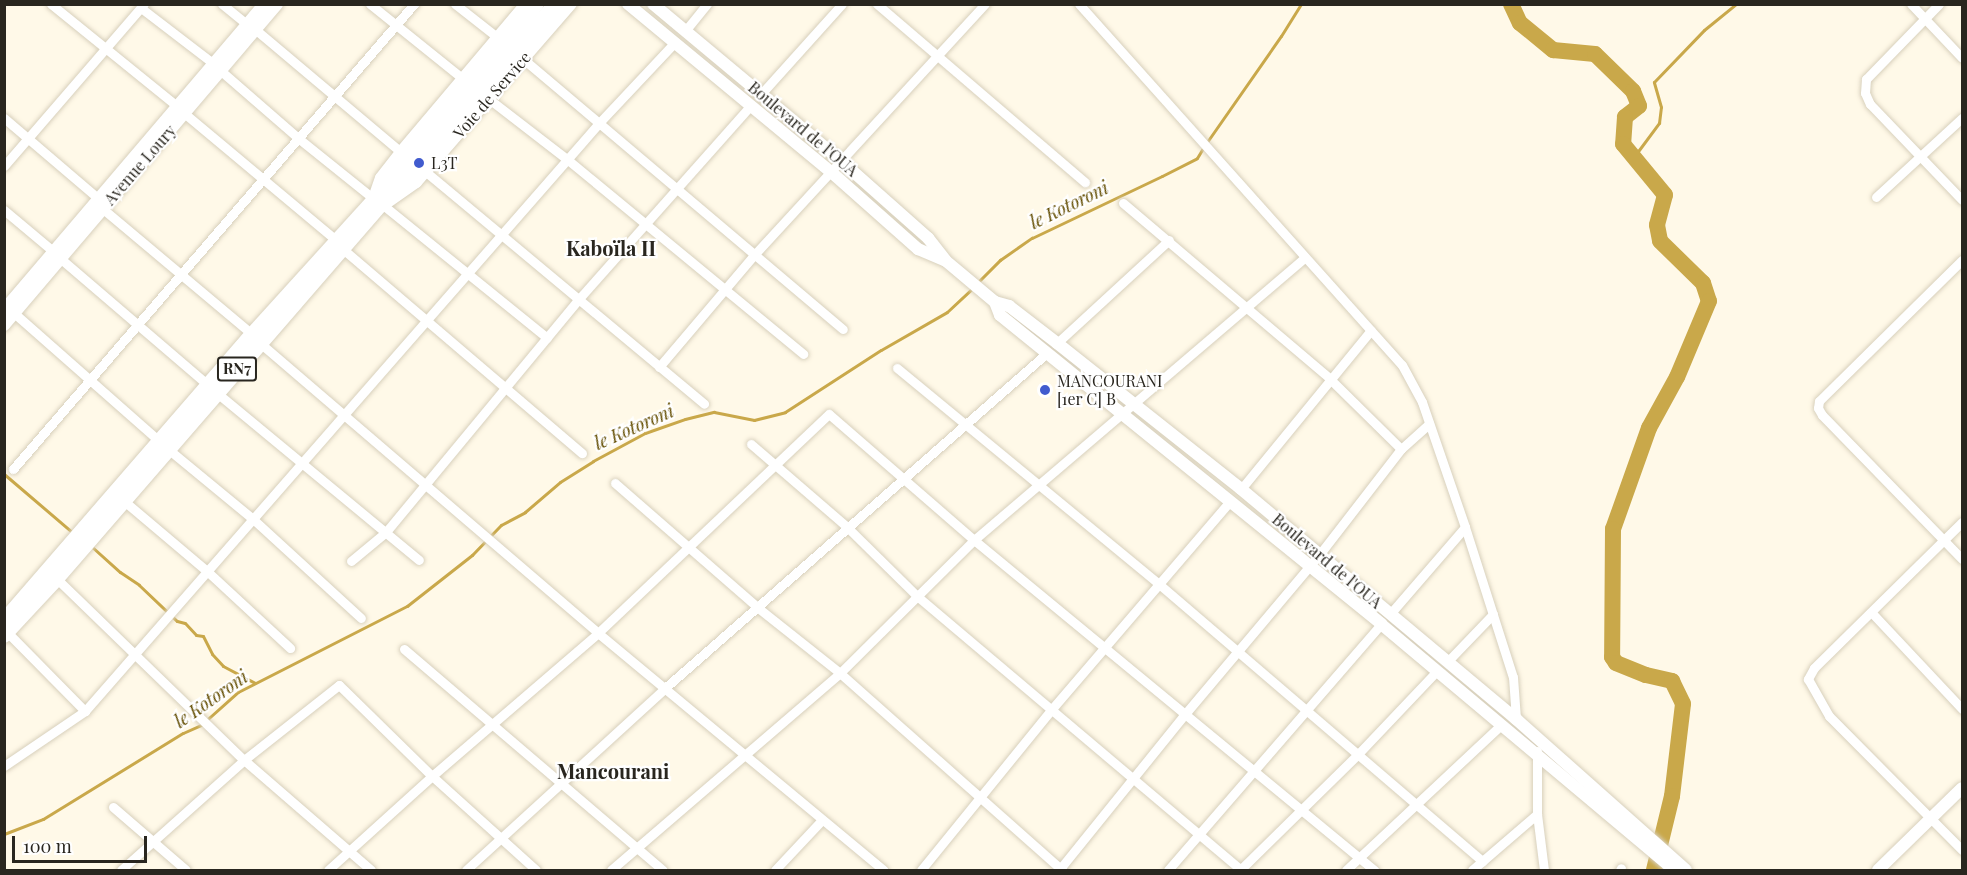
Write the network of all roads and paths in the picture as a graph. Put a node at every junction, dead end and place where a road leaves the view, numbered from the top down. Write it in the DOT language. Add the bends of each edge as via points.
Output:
graph roads {
  1 [pos="51,4"];
  2 [pos="222,4"];
  3 [pos="264,4"];
  4 [pos="277,4"];
  5 [pos="370,4"];
  6 [pos="414,4"];
  7 [pos="455,4"];
  8 [pos="526,4"];
  9 [pos="537,4"];
  10 [pos="555,4"];
  11 [pos="571,4"];
  12 [pos="628,4"];
  13 [pos="653,4"];
  14 [pos="707,4"];
  15 [pos="842,4"];
  16 [pos="877,4"];
  17 [pos="985,4"];
  18 [pos="1079,4"];
  19 [pos="1911,4"];
  20 [pos="1939,4"];
  21 [pos="142,6"];
  22 [pos="1924,18"];
  23 [pos="396,26"];
  24 [pos="251,27"];
  25 [pos="685,31"];
  26 [pos="497,36"];
  27 [pos="674,43"];
  28 [pos="106,48"];
  29 [pos="936,57"];
  30 [pos="522,58"];
  31 [pos="1962,58"];
  32 [pos="217,67"];
  33 [pos="462,78"];
  34 [pos="761,94"];
  35 [pos="335,96"];
  36 [pos="489,99"];
  37 [pos="750,106"];
  38 [pos="181,110"];
  39 [pos="4,118"];
  40 [pos="1962,118"];
  41 [pos="599,123"];
  42 [pos="298,138"];
  43 [pos="28,139"];
  44 [pos="401,152"];
  45 [pos="1921,157"];
  46 [pos="568,160"];
  47 [pos="840,160"];
  48 [pos="4,166"];
  49 [pos="830,171"];
  50 [pos="426,172"];
  51 [pos="262,181"];
  52 [pos="1085,182"];
  53 [pos="676,190"];
  54 [pos="1876,198"];
  55 [pos="1962,200"];
  56 [pos="378,202"];
  57 [pos="1123,203"];
  58 [pos="101,204"];
  59 [pos="4,210"];
  60 [pos="644,224"];
  61 [pos="502,235"];
  62 [pos="1169,240"];
  63 [pos="340,245"];
  64 [pos="754,255"];
  65 [pos="58,256"];
  66 [pos="1305,257"];
  67 [pos="1962,260"];
  68 [pos="946,261"];
  69 [pos="468,275"];
  70 [pos="181,277"];
  71 [pos="723,291"];
  72 [pos="578,302"];
  73 [pos="995,302"];
  74 [pos="1246,306"];
  75 [pos="8,309"];
  76 [pos="428,321"];
  77 [pos="4,325"];
  78 [pos="139,325"];
  79 [pos="843,329"];
  80 [pos="1371,330"];
  81 [pos="256,338"];
  82 [pos="547,338"];
  83 [pos="1058,343"];
  84 [pos="1048,352"];
  85 [pos="803,354"];
  86 [pos="659,367"];
  87 [pos="897,368"];
  88 [pos="1329,378"];
  89 [pos="91,380"];
  90 [pos="506,386"];
  91 [pos="212,389"];
  92 [pos="1132,402"];
  93 [pos="704,404"];
  94 [pos="1122,413"];
  95 [pos="343,415"];
  96 [pos="1429,424"];
  97 [pos="964,425"];
  98 [pos="751,444"];
  99 [pos="164,445"];
  100 [pos="1401,449"];
  101 [pos="582,453"];
  102 [pos="303,464"];
  103 [pos="775,465"];
  104 [pos="13,469"];
  105 [pos="902,478"];
  106 [pos="425,483"];
  107 [pos="615,483"];
  108 [pos="1038,485"];
  109 [pos="1241,489"];
  110 [pos="124,501"];
  111 [pos="1230,501"];
  112 [pos="254,520"];
  113 [pos="1962,522"];
  114 [pos="846,526"];
  115 [pos="1465,527"];
  116 [pos="90,532"];
  117 [pos="386,532"];
  118 [pos="974,540"];
  119 [pos="1944,540"];
  120 [pos="687,547"];
  121 [pos="75,549"];
  122 [pos="1319,555"];
  123 [pos="1962,559"];
  124 [pos="419,560"];
  125 [pos="351,561"];
  126 [pos="1310,566"];
  127 [pos="208,572"];
  128 [pos="57,579"];
  129 [pos="1159,584"];
  130 [pos="917,596"];
  131 [pos="757,607"];
  132 [pos="1872,613"];
  133 [pos="1390,614"];
  134 [pos="1493,614"];
  135 [pos="361,618"];
  136 [pos="1380,624"];
  137 [pos="6,630"];
  138 [pos="598,633"];
  139 [pos="1105,647"];
  140 [pos="290,648"];
  141 [pos="404,649"];
  142 [pos="1238,651"];
  143 [pos="132,654"];
  144 [pos="1448,662"];
  145 [pos="1436,672"];
  146 [pos="840,673"];
  147 [pos="665,688"];
  148 [pos="1305,709"];
  149 [pos="1962,709"];
  150 [pos="1052,710"];
  151 [pos="85,711"];
  152 [pos="1185,714"];
  153 [pos="1516,719"];
  154 [pos="492,724"];
  155 [pos="1501,725"];
  156 [pos="1540,748"];
  157 [pos="1359,753"];
  158 [pos="743,754"];
  159 [pos="244,760"];
  160 [pos="4,766"];
  161 [pos="1254,771"];
  162 [pos="432,776"];
  163 [pos="1134,779"];
  164 [pos="561,784"];
  165 [pos="1962,788"];
  166 [pos="980,797"];
  167 [pos="1414,805"];
  168 [pos="113,807"];
  169 [pos="1301,811"];
  170 [pos="1537,814"];
  171 [pos="1932,818"];
  172 [pos="821,820"];
  173 [pos="1199,834"];
  174 [pos="500,838"];
  175 [pos="152,842"];
  176 [pos="638,848"];
  177 [pos="1962,850"];
  178 [pos="350,851"];
  179 [pos="1360,858"];
  180 [pos="1482,861"];
  181 [pos="1674,864"];
  182 [pos="121,870"];
  183 [pos="186,870"];
  184 [pos="328,870"];
  185 [pos="371,870"];
  186 [pos="465,870"];
  187 [pos="536,870"];
  188 [pos="612,870"];
  189 [pos="663,870"];
  190 [pos="776,870"];
  191 [pos="882,870"];
  192 [pos="921,870"];
  193 [pos="1061,870"];
  194 [pos="1168,870"];
  195 [pos="1240,870"];
  196 [pos="1346,870"];
  197 [pos="1374,870"];
  198 [pos="1472,870"];
  199 [pos="1544,870"];
  200 [pos="1686,870"];
  201 [pos="1878,870"];
  1 -- 28 [label="street"];
  2 -- 24 [label="street"];
  3 -- 24 [label="main road, Avenue Loury"];
  4 -- 24 [label="main road, Avenue Loury"];
  5 -- 23 [label="street"];
  6 -- 23 [label="street"];
  7 -- 26 [label="street"];
  8 -- 26 [label="main road, Voie de Service"];
  9 -- 56 [label="highway, RN7"];
  10 -- 56 [label="highway, RN7"];
  11 -- 30 [label="main road, Voie de Service"];
  12 -- 27 [label="main road"];
  13 -- 25 [label="main road, Boulevard de l'OUA"];
  14 -- 25 [label="street"];
  15 -- 34 [label="street"];
  16 -- 29 [label="street"];
  17 -- 29 [label="street"];
  18 -- 66 [label="street"];
  19 -- 22 [label="street"];
  20 -- 22 [label="street"];
  21 -- 28 [label="street"];
  21 -- 32 [label="street"];
  22 -- 31 [label="street"];
  22 -- 45 [label="street" via="1866,79 1865,93 1870,104"];
  23 -- 33 [label="street"];
  23 -- 35 [label="street"];
  24 -- 32 [label="main road, Avenue Loury"];
  24 -- 35 [label="street"];
  25 -- 34 [label="main road, Boulevard de l'OUA"];
  26 -- 33 [label="main road, Voie de Service"];
  27 -- 37 [label="main road"];
  27 -- 41 [label="street"];
  28 -- 38 [label="street"];
  28 -- 43 [label="street"];
  29 -- 47 [label="street"];
  29 -- 52 [label="street"];
  30 -- 36 [label="main road, Voie de Service"];
  30 -- 41 [label="street"];
  32 -- 38 [label="main road, Avenue Loury"];
  32 -- 42 [label="street"];
  33 -- 44 [label="main road, Voie de Service"];
  34 -- 47 [label="main road, Boulevard de l'OUA"];
  35 -- 42 [label="street"];
  35 -- 44 [label="street"];
  36 -- 46 [label="street"];
  36 -- 50 [label="main road, Voie de Service"];
  37 -- 49 [label="main road"];
  37 -- 53 [label="street"];
  38 -- 51 [label="street"];
  38 -- 58 [label="main road, Avenue Loury"];
  39 -- 43 [label="street"];
  40 -- 45 [label="street"];
  41 -- 46 [label="street"];
  41 -- 53 [label="street"];
  42 -- 51 [label="street"];
  42 -- 56 [label="street"];
  43 -- 48 [label="street"];
  43 -- 58 [label="street"];
  44 -- 56 [label="main road, Voie de Service" via="381,178"];
  45 -- 54 [label="street"];
  45 -- 55 [label="street"];
  46 -- 60 [label="street"];
  46 -- 61 [label="street"];
  47 -- 49 [label="street"];
  47 -- 68 [label="main road, Boulevard de l'OUA" via="928,238"];
  49 -- 64 [label="street"];
  49 -- 68 [label="main road" via="918,249"];
  50 -- 56 [label="main road, Voie de Service" via="416,182"];
  50 -- 61 [label="street"];
  51 -- 63 [label="street"];
  51 -- 70 [label="street"];
  53 -- 60 [label="street"];
  53 -- 64 [label="street"];
  56 -- 63 [label="highway, RN7"];
  56 -- 69 [label="street"];
  57 -- 62 [label="street"];
  58 -- 65 [label="main road, Avenue Loury"];
  58 -- 70 [label="street"];
  59 -- 65 [label="street"];
  60 -- 71 [label="street"];
  60 -- 72 [label="street"];
  61 -- 69 [label="street"];
  61 -- 72 [label="street"];
  62 -- 74 [label="street"];
  62 -- 83 [label="street"];
  63 -- 76 [label="street"];
  63 -- 81 [label="highway, RN7"];
  64 -- 71 [label="street"];
  64 -- 79 [label="street"];
  65 -- 75 [label="main road, Avenue Loury"];
  65 -- 78 [label="street"];
  66 -- 74 [label="street"];
  66 -- 80 [label="street"];
  67 -- 119 [label="street" via="1818,401 1818,408"];
  68 -- 73 [label="main road"];
  69 -- 76 [label="street"];
  69 -- 82 [label="street"];
  70 -- 78 [label="street"];
  70 -- 81 [label="street"];
  71 -- 85 [label="street"];
  71 -- 86 [label="street"];
  72 -- 82 [label="street"];
  72 -- 86 [label="street"];
  73 -- 83 [label="main road, Boulevard de l'OUA" via="1009,306"];
  73 -- 84 [label="main road" via="1000,315"];
  74 -- 88 [label="street"];
  74 -- 92 [label="street"];
  75 -- 77 [label="main road, Avenue Loury"];
  75 -- 89 [label="street"];
  76 -- 90 [label="street"];
  76 -- 95 [label="street"];
  78 -- 89 [label="street"];
  78 -- 91 [label="street"];
  80 -- 88 [label="street"];
  80 -- 96 [label="street" via="1402,365"];
  81 -- 91 [label="highway, RN7"];
  81 -- 95 [label="street"];
  82 -- 90 [label="street"];
  83 -- 92 [label="main road, Boulevard de l'OUA"];
  84 -- 94 [label="main road"];
  84 -- 97 [label="street"];
  86 -- 93 [label="street"];
  87 -- 97 [label="street"];
  88 -- 100 [label="street"];
  88 -- 109 [label="street"];
  89 -- 99 [label="street"];
  89 -- 104 [label="street"];
  90 -- 101 [label="street"];
  90 -- 106 [label="street"];
  91 -- 99 [label="highway, RN7"];
  91 -- 102 [label="street"];
  92 -- 94 [label="street"];
  92 -- 109 [label="main road, Boulevard de l'OUA"];
  94 -- 108 [label="street"];
  94 -- 111 [label="main road"];
  95 -- 102 [label="street"];
  95 -- 106 [label="street"];
  96 -- 100 [label="street"];
  96 -- 115 [label="street"];
  97 -- 105 [label="street"];
  97 -- 108 [label="street"];
  98 -- 103 [label="street"];
  99 -- 110 [label="highway, RN7"];
  99 -- 112 [label="street"];
  99 -- 116 [label="highway, RN7"];
  100 -- 122 [label="street"];
  102 -- 112 [label="street"];
  102 -- 117 [label="street"];
  103 -- 105 [label="street" via="829,414"];
  103 -- 114 [label="street"];
  103 -- 120 [label="street"];
  105 -- 114 [label="street"];
  105 -- 118 [label="street"];
  106 -- 117 [label="street"];
  106 -- 138 [label="street"];
  107 -- 120 [label="street"];
  108 -- 118 [label="street"];
  108 -- 129 [label="street"];
  109 -- 122 [label="main road, Boulevard de l'OUA"];
  110 -- 116 [label="highway, RN7"];
  110 -- 127 [label="street"];
  111 -- 126 [label="main road"];
  111 -- 129 [label="street"];
  112 -- 127 [label="street"];
  112 -- 135 [label="street"];
  113 -- 119 [label="street"];
  114 -- 130 [label="street"];
  114 -- 131 [label="street"];
  115 -- 133 [label="street"];
  115 -- 134 [label="street"];
  116 -- 121 [label="highway, RN7"];
  117 -- 124 [label="street"];
  117 -- 125 [label="street"];
  118 -- 130 [label="street"];
  118 -- 139 [label="street"];
  119 -- 123 [label="street"];
  119 -- 132 [label="street"];
  120 -- 131 [label="street"];
  120 -- 138 [label="street"];
  121 -- 128 [label="highway, RN7"];
  121 -- 137 [label="highway, RN7"];
  122 -- 126 [label="street"];
  122 -- 133 [label="main road, Boulevard de l'OUA"];
  126 -- 136 [label="main road"];
  126 -- 142 [label="street"];
  127 -- 140 [label="street"];
  127 -- 143 [label="street"];
  128 -- 137 [label="highway, RN7"];
  128 -- 143 [label="street"];
  129 -- 139 [label="street"];
  129 -- 142 [label="street"];
  130 -- 146 [label="street"];
  130 -- 150 [label="street"];
  131 -- 146 [label="street"];
  131 -- 147 [label="street"];
  132 -- 149 [label="street"];
  132 -- 171 [label="street" via="1814,668 1808,679 1829,716"];
  133 -- 144 [label="main road, Boulevard de l'OUA"];
  134 -- 144 [label="street"];
  134 -- 153 [label="street" via="1513,677"];
  136 -- 145 [label="main road"];
  136 -- 148 [label="street"];
  137 -- 151 [label="street"];
  138 -- 147 [label="street"];
  138 -- 154 [label="street"];
  139 -- 150 [label="street"];
  139 -- 152 [label="street"];
  141 -- 154 [label="street"];
  142 -- 148 [label="street"];
  142 -- 152 [label="street"];
  143 -- 151 [label="street"];
  143 -- 159 [label="street"];
  144 -- 153 [label="main road, Boulevard de l'OUA"];
  145 -- 155 [label="main road"];
  145 -- 157 [label="street"];
  146 -- 158 [label="street"];
  146 -- 166 [label="street"];
  147 -- 158 [label="street"];
  147 -- 164 [label="street"];
  148 -- 157 [label="street"];
  148 -- 161 [label="street"];
  150 -- 163 [label="street"];
  150 -- 166 [label="street"];
  151 -- 160 [label="street"];
  152 -- 161 [label="street"];
  152 -- 163 [label="street"];
  153 -- 156 [label="main road, Boulevard de l'OUA"];
  154 -- 162 [label="street"];
  154 -- 164 [label="street"];
  155 -- 156 [label="main road"];
  155 -- 167 [label="street"];
  156 -- 170 [label="street"];
  156 -- 181 [label="main road, Boulevard de l'OUA"];
  157 -- 167 [label="street"];
  157 -- 169 [label="street"];
  158 -- 172 [label="street"];
  158 -- 176 [label="street"];
  159 -- 162 [label="street" via="339,685"];
  159 -- 175 [label="street"];
  159 -- 178 [label="street"];
  161 -- 169 [label="street"];
  161 -- 173 [label="street"];
  162 -- 174 [label="street"];
  162 -- 178 [label="street"];
  163 -- 173 [label="street"];
  163 -- 193 [label="street"];
  164 -- 174 [label="street"];
  164 -- 176 [label="street"];
  165 -- 171 [label="main road"];
  166 -- 192 [label="street"];
  166 -- 193 [label="street"];
  167 -- 179 [label="street"];
  167 -- 180 [label="street"];
  168 -- 175 [label="street"];
  169 -- 179 [label="street"];
  169 -- 195 [label="street"];
  170 -- 180 [label="street"];
  170 -- 199 [label="street"];
  171 -- 177 [label="street"];
  171 -- 201 [label="main road"];
  172 -- 190 [label="street"];
  172 -- 191 [label="street"];
  173 -- 194 [label="street"];
  173 -- 195 [label="street"];
  174 -- 186 [label="street"];
  174 -- 187 [label="street"];
  175 -- 182 [label="street"];
  175 -- 183 [label="street"];
  176 -- 188 [label="street"];
  176 -- 189 [label="street"];
  178 -- 184 [label="street"];
  178 -- 185 [label="street"];
  179 -- 196 [label="street"];
  179 -- 197 [label="street"];
  180 -- 198 [label="street"];
  181 -- 200 [label="main road, Boulevard de l'OUA"];
}
